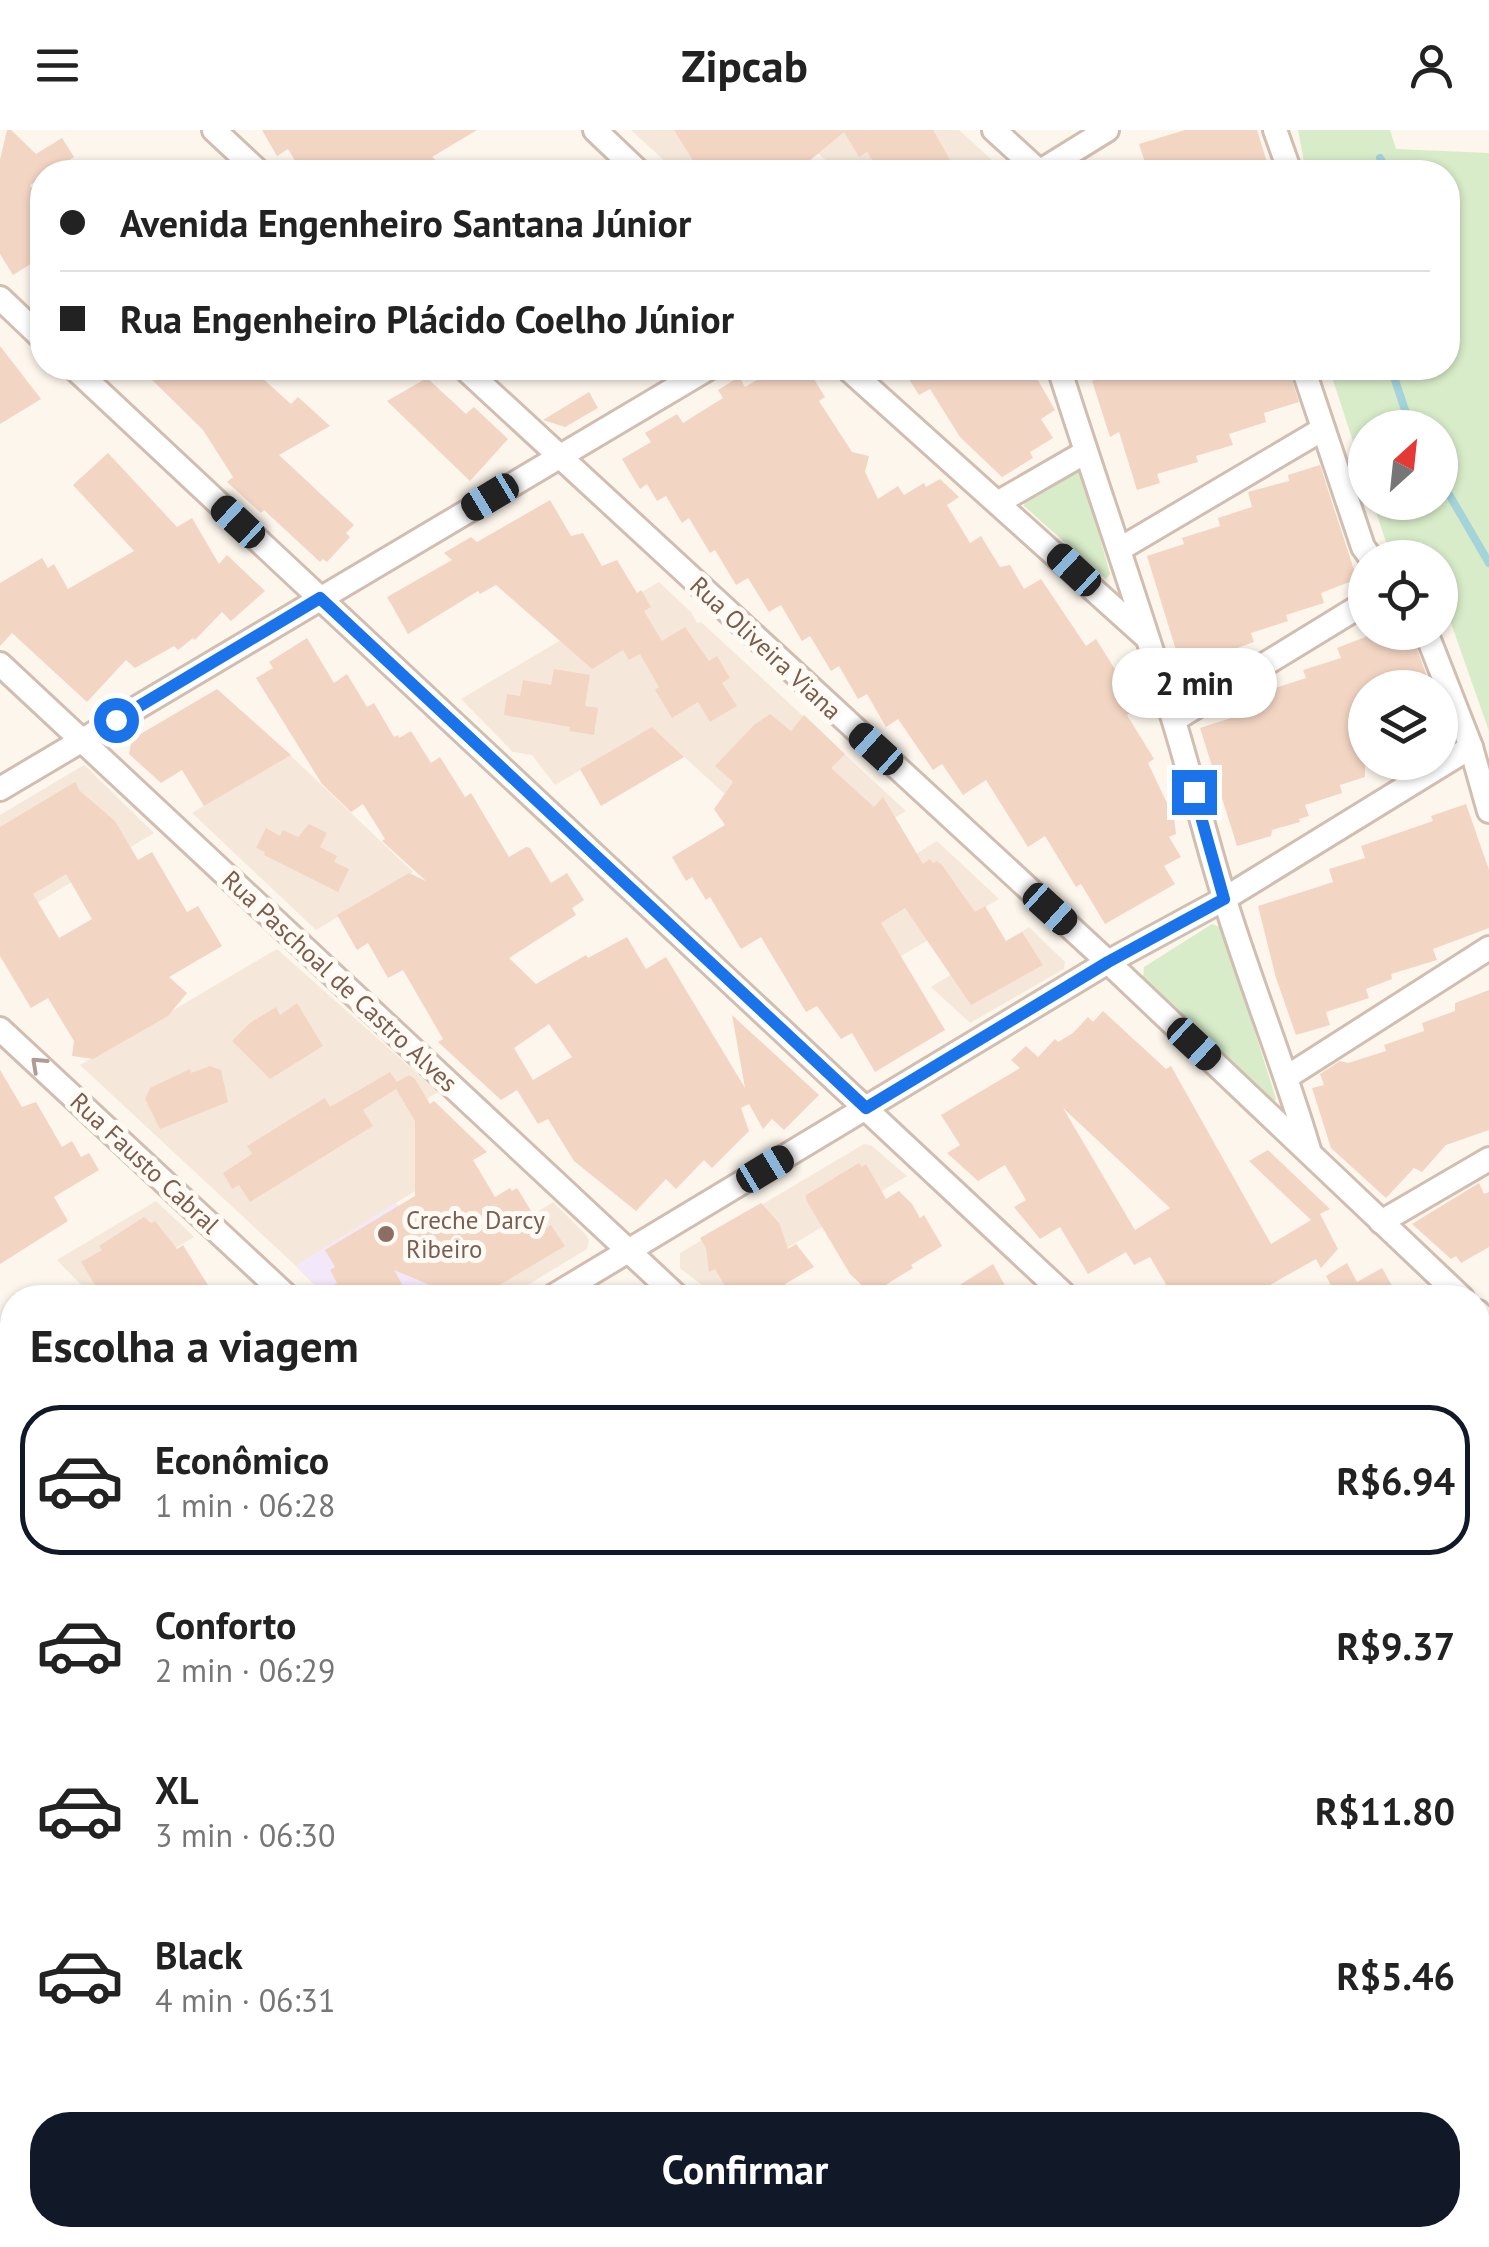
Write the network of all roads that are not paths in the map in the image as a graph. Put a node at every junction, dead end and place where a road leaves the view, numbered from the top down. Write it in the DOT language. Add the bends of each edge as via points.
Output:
graph roads {
  1 [pos="214,130"];
  2 [pos="595,130"];
  3 [pos="994,130"];
  4 [pos="1108,130"];
  5 [pos="1275,130"];
  6 [pos="246,160"];
  7 [pos="626,160"];
  8 [pos="1026,160"];
  9 [pos="1059,160"];
  10 [pos="1286,160"];
  11 [pos="0,298"];
  12 [pos="30,327"];
  13 [pos="87,380"];
  14 [pos="477,380"];
  15 [pos="688,380"];
  16 [pos="861,380"];
  17 [pos="1065,380"];
  18 [pos="1307,380"];
  19 [pos="1323,429"];
  20 [pos="1084,453"];
  21 [pos="557,456"];
  22 [pos="999,502"];
  23 [pos="1362,540"];
  24 [pos="1120,549"];
  25 [pos="320,598"];
  26 [pos="1348,613"];
  27 [pos="1148,639"];
  28 [pos="1433,650"];
  29 [pos="0,664"];
  30 [pos="1174,720"];
  31 [pos="82,741"];
  32 [pos="1471,747"];
  33 [pos="0,789"];
  34 [pos="1489,811"];
  35 [pos="1224,899"];
  36 [pos="1489,948"];
  37 [pos="1108,962"];
  38 [pos="0,1029"];
  39 [pos="1287,1077"];
  40 [pos="866,1108"];
  41 [pos="1310,1153"];
  42 [pos="1489,1158"];
  43 [pos="1382,1222"];
  44 [pos="630,1251"];
  45 [pos="276,1285"];
  46 [pos="572,1285"];
  47 [pos="666,1285"];
  48 [pos="1054,1285"];
  49 [pos="1448,1285"];
  1 -- 6 [label="street"];
  2 -- 7 [label="street"];
  3 -- 8 [label="street"];
  4 -- 9 [label="street"];
  5 -- 10 [label="street"];
  11 -- 12 [label="street"];
  13 -- 25 [label="street"];
  14 -- 21 [label="street, Rua Oliveira Viana"];
  15 -- 21 [label="street"];
  16 -- 22 [label="street"];
  17 -- 20 [label="street"];
  18 -- 19 [label="street"];
  19 -- 23 [label="street"];
  19 -- 24 [label="street"];
  20 -- 22 [label="street"];
  20 -- 24 [label="street"];
  21 -- 25 [label="street"];
  21 -- 37 [label="street, Rua Oliveira Viana"];
  22 -- 27 [label="street"];
  24 -- 27 [label="street"];
  25 -- 31 [label="street"];
  25 -- 40 [label="street"];
  26 -- 30 [label="street"];
  27 -- 30 [label="street"];
  28 -- 32 [label="street"];
  29 -- 31 [label="street, Rua Paschoal de Castro Alves"];
  30 -- 35 [label="street"];
  31 -- 33 [label="street"];
  31 -- 44 [label="street, Rua Paschoal de Castro Alves"];
  32 -- 34 [label="street"];
  32 -- 35 [label="street"];
  35 -- 37 [label="street"];
  35 -- 39 [label="street"];
  36 -- 39 [label="street"];
  37 -- 40 [label="street"];
  37 -- 41 [label="street, Rua Oliveira Viana"];
  45 -- 38 [label="street, Rua Fausto Cabral, one-way"];
  39 -- 41 [label="street"];
  40 -- 44 [label="street"];
  40 -- 48 [label="street"];
  41 -- 43 [label="street, Rua Oliveira Viana"];
  42 -- 43 [label="street"];
  43 -- 49 [label="street, Rua Oliveira Viana"];
  44 -- 46 [label="street"];
  44 -- 47 [label="street, Rua Paschoal de Castro Alves"];
}
